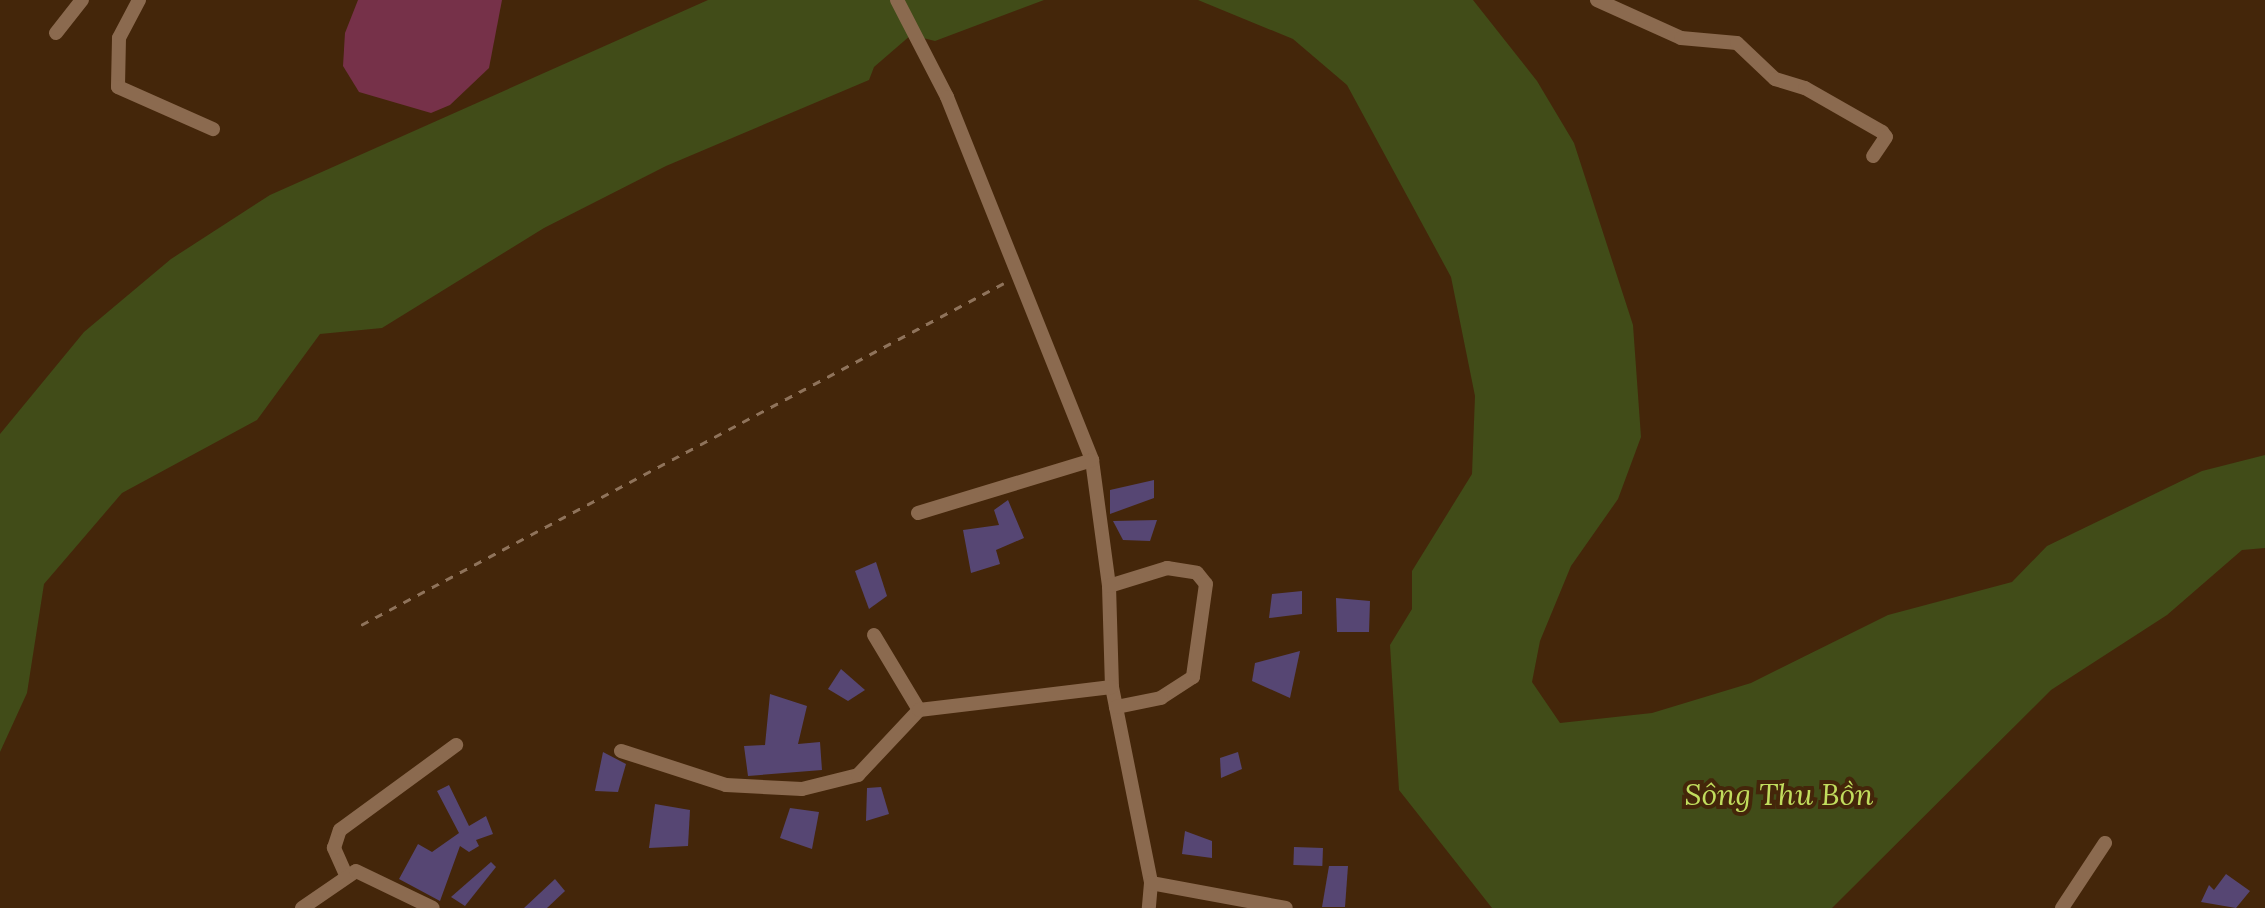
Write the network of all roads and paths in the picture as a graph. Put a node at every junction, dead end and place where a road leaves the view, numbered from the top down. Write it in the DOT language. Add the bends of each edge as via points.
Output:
graph roads {
  1 [pos="82,0"];
  2 [pos="140,0"];
  3 [pos="897,0"];
  4 [pos="1597,0"];
  5 [pos="56,33"];
  6 [pos="213,129"];
  7 [pos="1873,156"];
  8 [pos="1018,276"];
  9 [pos="1092,460"];
  10 [pos="918,513"];
  11 [pos="1109,586"];
  12 [pos="361,625"];
  13 [pos="874,635"];
  14 [pos="1112,687"];
  15 [pos="1116,707"];
  16 [pos="919,710"];
  17 [pos="456,745"];
  18 [pos="620,751"];
  19 [pos="2105,843"];
  20 [pos="346,874"];
  21 [pos="1151,883"];
  22 [pos="302,908"];
  23 [pos="433,908"];
  24 [pos="1149,908"];
  25 [pos="1286,908"];
  26 [pos="2062,908"];
  1 -- 5 [label="street"];
  2 -- 6 [label="street" via="119,38 118,87"];
  3 -- 8 [label="street"];
  4 -- 7 [label="street" via="1682,38 1737,43 1775,79 1806,88 1882,132 1886,137"];
  8 -- 9 [label="street"];
  8 -- 12 [label="path"];
  9 -- 10 [label="street"];
  9 -- 11 [label="street"];
  11 -- 14 [label="street"];
  11 -- 15 [label="street" via="1167,568 1197,573 1206,584 1192,677 1161,698"];
  13 -- 16 [label="street"];
  14 -- 15 [label="street"];
  14 -- 16 [label="street"];
  15 -- 21 [label="street"];
  16 -- 18 [label="street" via="858,775 802,789 726,785"];
  17 -- 20 [label="street" via="340,830 334,848"];
  19 -- 26 [label="street"];
  20 -- 22 [label="street"];
  20 -- 23 [label="street" via="366,874"];
  21 -- 24 [label="street"];
  21 -- 25 [label="street"];
}
